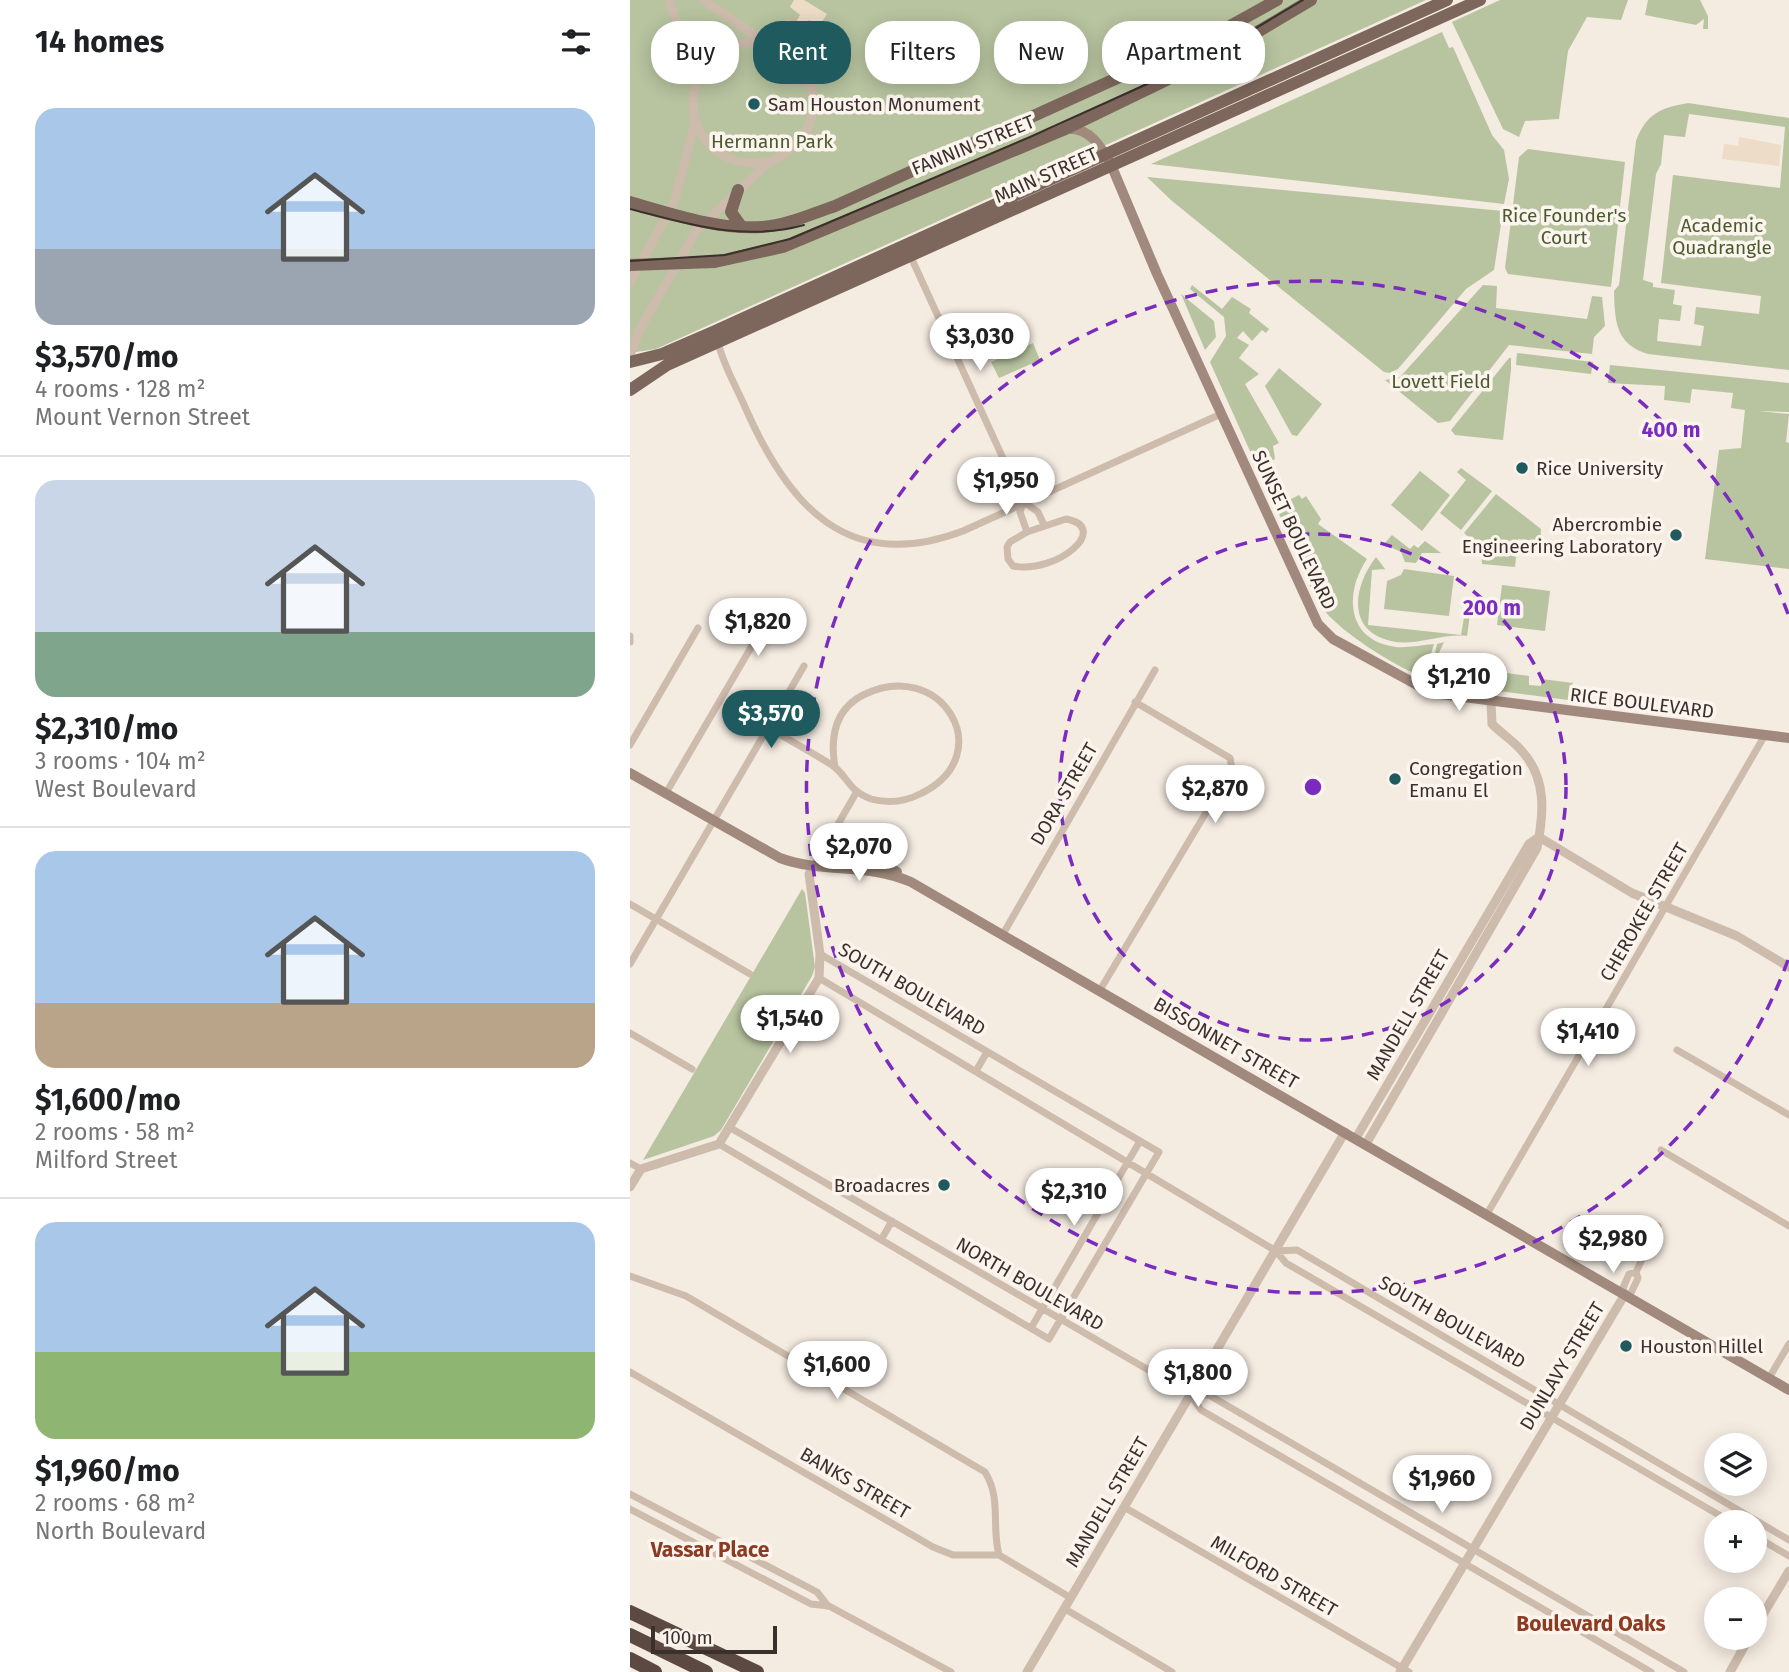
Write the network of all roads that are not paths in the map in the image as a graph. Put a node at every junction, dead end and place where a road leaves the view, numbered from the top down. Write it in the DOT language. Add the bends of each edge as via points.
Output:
graph roads {
  1 [pos="669,0"];
  2 [pos="704,0"];
  3 [pos="1277,0"];
  4 [pos="1311,0"];
  5 [pos="1447,0"];
  6 [pos="1480,0"];
  7 [pos="676,21"];
  8 [pos="753,35"];
  9 [pos="696,84"];
  10 [pos="810,84"];
  11 [pos="695,122"];
  12 [pos="1063,130"];
  13 [pos="1105,155"];
  14 [pos="769,161"];
  15 [pos="1112,167"];
  16 [pos="738,190"];
  17 [pos="630,202"];
  18 [pos="670,213"];
  19 [pos="704,220"];
  20 [pos="741,226"];
  21 [pos="908,250"];
  22 [pos="635,265"];
  23 [pos="676,265"];
  24 [pos="630,282"];
  25 [pos="718,342"];
  26 [pos="630,355"];
  27 [pos="630,362"];
  28 [pos="630,390"];
  29 [pos="1221,414"];
  30 [pos="1023,502"];
  31 [pos="1044,525"];
  32 [pos="1027,531"];
  33 [pos="698,628"];
  34 [pos="630,636"];
  35 [pos="630,642"];
  36 [pos="752,644"];
  37 [pos="804,666"];
  38 [pos="1155,670"];
  39 [pos="1135,702"];
  40 [pos="1491,702"];
  41 [pos="768,727"];
  42 [pos="1765,735"];
  43 [pos="1789,738"];
  44 [pos="630,745"];
  45 [pos="835,768"];
  46 [pos="630,772"];
  47 [pos="666,793"];
  48 [pos="856,793"];
  49 [pos="714,820"];
  50 [pos="834,832"];
  51 [pos="1539,837"];
  52 [pos="814,866"];
  53 [pos="911,882"];
  54 [pos="630,904"];
  55 [pos="1664,908"];
  56 [pos="656,919"];
  57 [pos="1003,934"];
  58 [pos="820,954"];
  59 [pos="630,964"];
  60 [pos="1789,967"];
  61 [pos="750,974"];
  62 [pos="819,978"];
  63 [pos="1100,990"];
  64 [pos="630,1033"];
  65 [pos="1677,1050"];
  66 [pos="988,1052"];
  67 [pos="692,1069"];
  68 [pos="976,1071"];
  69 [pos="1789,1115"];
  70 [pos="729,1127"];
  71 [pos="1345,1132"];
  72 [pos="1140,1141"];
  73 [pos="1361,1141"];
  74 [pos="719,1144"];
  75 [pos="1661,1150"];
  76 [pos="1128,1162"];
  77 [pos="630,1163"];
  78 [pos="641,1169"];
  79 [pos="1147,1173"];
  80 [pos="630,1187"];
  81 [pos="1487,1214"];
  82 [pos="892,1221"];
  83 [pos="1658,1226"];
  84 [pos="1789,1226"];
  85 [pos="881,1240"];
  86 [pos="1276,1251"];
  87 [pos="630,1276"];
  88 [pos="1625,1294"];
  89 [pos="1042,1309"];
  90 [pos="1060,1320"];
  91 [pos="1031,1328"];
  92 [pos="1789,1344"];
  93 [pos="630,1373"];
  94 [pos="1769,1378"];
  95 [pos="1789,1390"];
  96 [pos="1189,1394"];
  97 [pos="1560,1404"];
  98 [pos="1552,1418"];
  99 [pos="630,1493"];
  100 [pos="1124,1507"];
  101 [pos="630,1509"];
  102 [pos="1710,1510"];
  103 [pos="1789,1540"];
  104 [pos="1767,1543"];
  105 [pos="1473,1549"];
  106 [pos="999,1555"];
  107 [pos="1789,1556"];
  108 [pos="1465,1564"];
  109 [pos="1789,1571"];
  110 [pos="1072,1598"];
  111 [pos="829,1606"];
  112 [pos="1767,1608"];
  113 [pos="1065,1609"];
  114 [pos="630,1612"];
  115 [pos="630,1635"];
  116 [pos="1742,1650"];
  117 [pos="630,1659"];
  118 [pos="1404,1671"];
  119 [pos="655,1672"];
  120 [pos="706,1672"];
  121 [pos="757,1672"];
  122 [pos="951,1672"];
  123 [pos="1027,1672"];
  124 [pos="1172,1672"];
  125 [pos="1651,1672"];
  126 [pos="1684,1672"];
  127 [pos="1730,1672"];
  1 -- 7 [label="street"];
  2 -- 8 [label="street"];
  3 -- 20 [label="main road, FANNIN STREET" via="1221,31 835,205 794,221"];
  4 -- 12 [label="main road, FANNIN STREET" via="1222,53"];
  5 -- 13 [label="main road, MAIN STREET"];
  6 -- 15 [label="main road, MAIN STREET"];
  9 -- 11 [label="street"];
  10 -- 14 [label="street" via="814,99 806,133 796,145"];
  11 -- 14 [label="street" via="710,146 723,156 753,163"];
  11 -- 18 [label="street"];
  12 -- 13 [label="main road, SUNSET BOULEVARD" via="1086,132"];
  12 -- 23 [label="main road, FANNIN STREET" via="783,247 743,258"];
  13 -- 15 [label="main road, SUNSET BOULEVARD"];
  13 -- 21 [label="main road, MAIN STREET"];
  14 -- 16 [label="street"];
  15 -- 21 [label="main road, MAIN STREET"];
  15 -- 29 [label="main road, SUNSET BOULEVARD"];
  16 -- 19 [label="street"];
  16 -- 20 [label="main road" via="731,212"];
  17 -- 18 [label="main road, FANNIN STREET"];
  18 -- 19 [label="main road, FANNIN STREET"];
  18 -- 22 [label="street"];
  19 -- 20 [label="main road, FANNIN STREET"];
  19 -- 23 [label="street"];
  21 -- 25 [label="main road, MAIN STREET"];
  21 -- 27 [label="main road, MAIN STREET" via="662,354"];
  21 -- 30 [label="street"];
  22 -- 23 [label="main road, FANNIN STREET"];
  22 -- 24 [label="street"];
  23 -- 26 [label="street"];
  25 -- 28 [label="main road, MAIN STREET" via="667,365"];
  25 -- 30 [label="street" via="774,468 802,503 841,530 887,543 929,542"];
  29 -- 30 [label="street"];
  29 -- 40 [label="main road, SUNSET BOULEVARD" via="1318,624 1432,693"];
  30 -- 31 [label="street" via="1038,512"];
  30 -- 32 [label="street" via="1020,512"];
  31 -- 32 [label="street"];
  31 -- 32 [label="street" via="1071,520 1082,533 1080,543 1054,563 1013,566 1007,547"];
  33 -- 44 [label="street"];
  34 -- 35 [label="street"];
  36 -- 47 [label="street"];
  37 -- 41 [label="street"];
  38 -- 39 [label="street, DORA STREET"];
  39 -- 57 [label="street, DORA STREET"];
  39 -- 63 [label="street" via="1230,758 1232,769"];
  40 -- 42 [label="main road, RICE BOULEVARD"];
  40 -- 51 [label="street" via="1492,724 1521,749 1541,782"];
  41 -- 45 [label="street"];
  41 -- 49 [label="street"];
  42 -- 43 [label="main road, RICE BOULEVARD"];
  42 -- 55 [label="street, CHEROKEE STREET"];
  45 -- 48 [label="street"];
  45 -- 48 [label="street" via="831,742 835,725 859,697 910,686 931,692 946,705 959,740 952,768 939,784 895,802"];
  46 -- 47 [label="main road, BISSONNET STREET"];
  47 -- 49 [label="main road, BISSONNET STREET"];
  48 -- 50 [label="street"];
  49 -- 52 [label="main road, BISSONNET STREET" via="780,858"];
  49 -- 56 [label="street"];
  50 -- 52 [label="street"];
  50 -- 53 [label="main road"];
  51 -- 55 [label="street" via="1632,894"];
  51 -- 73 [label="street, MANDELL STREET" via="1537,848"];
  52 -- 53 [label="main road, BISSONNET STREET" via="861,867"];
  52 -- 58 [label="street" via="809,874"];
  53 -- 57 [label="main road, BISSONNET STREET"];
  54 -- 56 [label="street"];
  55 -- 60 [label="street" via="1737,936"];
  55 -- 81 [label="street, CHEROKEE STREET"];
  56 -- 59 [label="street"];
  56 -- 61 [label="street"];
  57 -- 63 [label="main road, BISSONNET STREET"];
  58 -- 62 [label="street"];
  58 -- 66 [label="street, SOUTH BOULEVARD"];
  62 -- 68 [label="street, SOUTH BOULEVARD"];
  62 -- 70 [label="street"];
  63 -- 71 [label="main road, BISSONNET STREET"];
  64 -- 67 [label="street"];
  65 -- 69 [label="street"];
  66 -- 68 [label="street, SOUTH BOULEVARD"];
  66 -- 72 [label="street, SOUTH BOULEVARD"];
  68 -- 76 [label="street, SOUTH BOULEVARD"];
  70 -- 74 [label="street"];
  70 -- 82 [label="street, NORTH BOULEVARD"];
  71 -- 73 [label="main road, BISSONNET STREET"];
  71 -- 86 [label="street, MANDELL STREET"];
  72 -- 76 [label="street"];
  72 -- 79 [label="street, SOUTH BOULEVARD" via="1159,1152"];
  73 -- 81 [label="main road, BISSONNET STREET"];
  74 -- 78 [label="street"];
  74 -- 85 [label="street, NORTH BOULEVARD"];
  75 -- 84 [label="street"];
  76 -- 79 [label="street, SOUTH BOULEVARD"];
  76 -- 89 [label="street"];
  77 -- 78 [label="street"];
  78 -- 80 [label="street"];
  79 -- 86 [label="street, SOUTH BOULEVARD"];
  79 -- 90 [label="street"];
  81 -- 88 [label="main road, BISSONNET STREET"];
  82 -- 85 [label="street"];
  82 -- 89 [label="street, NORTH BOULEVARD"];
  83 -- 88 [label="street" via="1636,1272 1629,1275"];
  85 -- 91 [label="street, NORTH BOULEVARD"];
  86 -- 96 [label="street, MANDELL STREET"];
  86 -- 97 [label="street, SOUTH BOULEVARD" via="1297,1251"];
  86 -- 98 [label="street, SOUTH BOULEVARD" via="1286,1263"];
  87 -- 106 [label="street" via="686,1296 985,1472 994,1487"];
  88 -- 94 [label="main road, BISSONNET STREET"];
  88 -- 97 [label="street, DUNLAVY STREET"];
  89 -- 90 [label="street, NORTH BOULEVARD"];
  89 -- 91 [label="street"];
  90 -- 91 [label="street, NORTH BOULEVARD" via="1049,1339"];
  90 -- 96 [label="street, NORTH BOULEVARD"];
  92 -- 94 [label="street"];
  93 -- 106 [label="street, BANKS STREET" via="933,1547 953,1555"];
  94 -- 95 [label="main road, BISSONNET STREET"];
  96 -- 100 [label="street, MANDELL STREET"];
  96 -- 105 [label="street, NORTH BOULEVARD" via="1209,1395"];
  96 -- 108 [label="street, NORTH BOULEVARD" via="1201,1410"];
  97 -- 98 [label="street, DUNLAVY STREET"];
  97 -- 103 [label="street, SOUTH BOULEVARD"];
  98 -- 102 [label="street, SOUTH BOULEVARD"];
  98 -- 105 [label="street, DUNLAVY STREET"];
  99 -- 111 [label="street" via="817,1592"];
  100 -- 110 [label="street, MANDELL STREET"];
  100 -- 118 [label="street, MILFORD STREET"];
  101 -- 111 [label="street" via="811,1604"];
  104 -- 107 [label="street"];
  105 -- 108 [label="street, DUNLAVY STREET"];
  105 -- 126 [label="street, NORTH BOULEVARD"];
  106 -- 110 [label="street"];
  108 -- 118 [label="street, DUNLAVY STREET"];
  108 -- 125 [label="street, NORTH BOULEVARD"];
  109 -- 112 [label="street"];
  110 -- 113 [label="street, MANDELL STREET"];
  111 -- 122 [label="street"];
  113 -- 123 [label="street, MANDELL STREET"];
  113 -- 124 [label="street"];
  114 -- 121 [label="highway"];
  115 -- 120 [label="highway"];
  116 -- 127 [label="street"];
  117 -- 119 [label="highway"];
}
